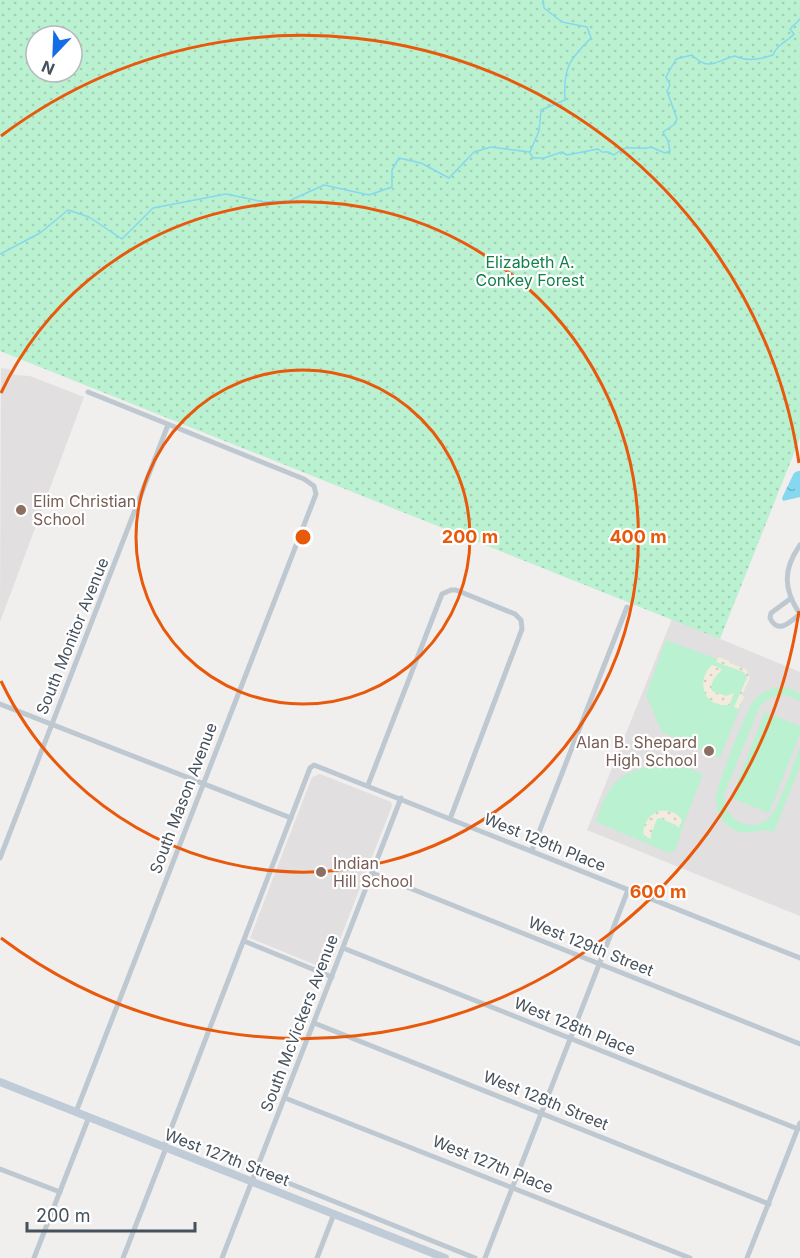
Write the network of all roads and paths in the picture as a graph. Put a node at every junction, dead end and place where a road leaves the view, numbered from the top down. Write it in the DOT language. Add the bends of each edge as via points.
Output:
graph roads {
  1 [pos="88,392"];
  2 [pos="168,425"];
  3 [pos="800,545"];
  4 [pos="790,599"];
  5 [pos="627,607"];
  6 [pos="800,614"];
  7 [pos="0,704"];
  8 [pos="52,724"];
  9 [pos="203,783"];
  10 [pos="368,785"];
  11 [pos="401,798"];
  12 [pos="291,818"];
  13 [pos="450,819"];
  14 [pos="532,850"];
  15 [pos="0,858"];
  16 [pos="372,873"];
  17 [pos="628,890"];
  18 [pos="244,941"];
  19 [pos="343,948"];
  20 [pos="800,958"];
  21 [pos="599,964"];
  22 [pos="332,976"];
  23 [pos="314,1023"];
  24 [pos="570,1039"];
  25 [pos="800,1044"];
  26 [pos="0,1082"];
  27 [pos="285,1098"];
  28 [pos="76,1112"];
  29 [pos="541,1113"];
  30 [pos="89,1117"];
  31 [pos="799,1126"];
  32 [pos="165,1148"];
  33 [pos="0,1168"];
  34 [pos="256,1170"];
  35 [pos="252,1180"];
  36 [pos="513,1186"];
  37 [pos="60,1192"];
  38 [pos="769,1204"];
  39 [pos="334,1214"];
  40 [pos="440,1257"];
  41 [pos="34,1258"];
  42 [pos="123,1258"];
  43 [pos="222,1258"];
  44 [pos="317,1258"];
  45 [pos="475,1258"];
  46 [pos="485,1258"];
  47 [pos="690,1258"];
  48 [pos="747,1258"];
  1 -- 2 [label="street"];
  2 -- 8 [label="street, South Monitor Avenue"];
  2 -- 9 [label="street, South Mason Avenue" via="304,479 314,486 316,494"];
  3 -- 4 [label="street" via="789,567"];
  4 -- 6 [label="street"];
  4 -- 6 [label="street" via="771,613 772,624 783,627"];
  5 -- 14 [label="street"];
  7 -- 8 [label="street"];
  8 -- 9 [label="street"];
  8 -- 15 [label="street, South Monitor Avenue"];
  9 -- 12 [label="street"];
  9 -- 28 [label="street, South Mason Avenue"];
  10 -- 11 [label="street, West 129th Place"];
  10 -- 12 [label="street, West 129th Place" via="314,765"];
  10 -- 13 [label="street" via="440,598 456,590 515,614 522,629"];
  11 -- 13 [label="street, West 129th Place"];
  11 -- 16 [label="street, South McVickers Avenue"];
  12 -- 18 [label="street"];
  13 -- 14 [label="street, West 129th Place"];
  14 -- 17 [label="street, West 129th Place"];
  16 -- 19 [label="street, South McVickers Avenue"];
  16 -- 21 [label="street, West 129th Street"];
  17 -- 20 [label="street, West 129th Place"];
  17 -- 21 [label="street"];
  18 -- 22 [label="street"];
  18 -- 32 [label="street"];
  19 -- 22 [label="street, South McVickers Avenue"];
  19 -- 24 [label="street, West 128th Place"];
  21 -- 24 [label="street"];
  21 -- 25 [label="street, West 129th Street"];
  22 -- 23 [label="street, South McVickers Avenue"];
  23 -- 27 [label="street, South McVickers Avenue"];
  23 -- 29 [label="street, West 128th Street"];
  24 -- 29 [label="street"];
  24 -- 31 [label="street, West 128th Place"];
  26 -- 28 [label="main road, West 127th Street"];
  27 -- 34 [label="street, South McVickers Avenue"];
  27 -- 36 [label="street, West 127th Place"];
  28 -- 30 [label="main road, West 127th Street"];
  29 -- 36 [label="street"];
  29 -- 38 [label="street, West 128th Street"];
  30 -- 32 [label="main road, West 127th Street"];
  30 -- 37 [label="street"];
  31 -- 38 [label="street"];
  32 -- 35 [label="main road, West 127th Street"];
  32 -- 42 [label="street"];
  33 -- 37 [label="street"];
  34 -- 35 [label="street, South McVickers Avenue"];
  34 -- 45 [label="street"];
  35 -- 39 [label="main road, West 127th Street"];
  35 -- 43 [label="street, South McVickers Avenue"];
  36 -- 46 [label="street"];
  36 -- 47 [label="street, West 127th Place"];
  37 -- 41 [label="street"];
  38 -- 48 [label="street"];
  39 -- 40 [label="main road, West 127th Street"];
  39 -- 44 [label="street"];
}
